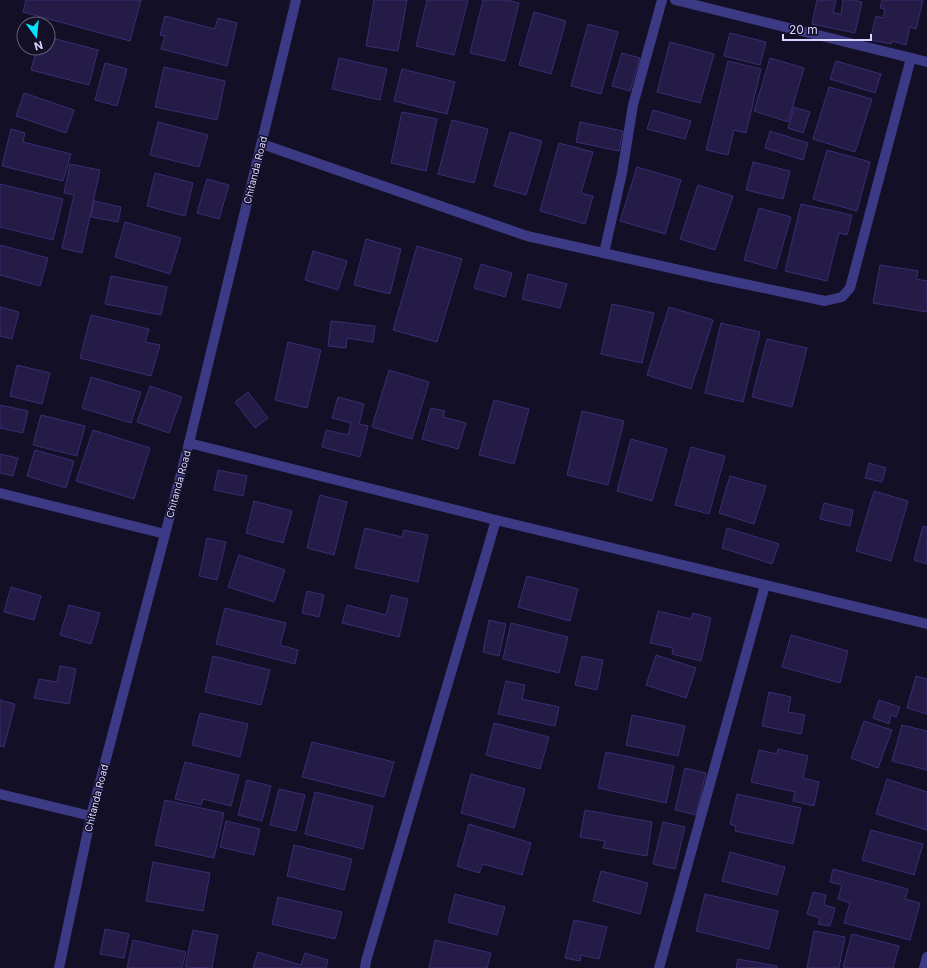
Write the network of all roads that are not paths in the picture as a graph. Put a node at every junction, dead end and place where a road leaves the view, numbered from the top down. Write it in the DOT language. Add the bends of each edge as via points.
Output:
graph roads {
  1 [pos="296,0"];
  2 [pos="662,0"];
  3 [pos="675,0"];
  4 [pos="911,58"];
  5 [pos="927,62"];
  6 [pos="262,144"];
  7 [pos="604,253"];
  8 [pos="189,443"];
  9 [pos="0,493"];
  10 [pos="496,520"];
  11 [pos="165,534"];
  12 [pos="765,585"];
  13 [pos="927,624"];
  14 [pos="0,794"];
  15 [pos="91,816"];
  16 [pos="927,957"];
  17 [pos="59,968"];
  18 [pos="365,968"];
  19 [pos="658,968"];
  20 [pos="924,968"];
  1 -- 6 [label="street, Chitanda Road"];
  2 -- 7 [label="street" via="633,105 622,173"];
  3 -- 4 [label="street"];
  4 -- 5 [label="street"];
  4 -- 7 [label="street" via="850,288 842,297 825,301"];
  6 -- 7 [label="street" via="527,236"];
  6 -- 8 [label="street, Chitanda Road"];
  8 -- 10 [label="street"];
  8 -- 11 [label="street, Chitanda Road"];
  9 -- 11 [label="street"];
  10 -- 12 [label="street"];
  10 -- 18 [label="street"];
  11 -- 15 [label="street, Chitanda Road"];
  12 -- 13 [label="street"];
  12 -- 19 [label="street"];
  14 -- 15 [label="street"];
  15 -- 17 [label="street, Chitanda Road"];
  16 -- 20 [label="street"];
}
